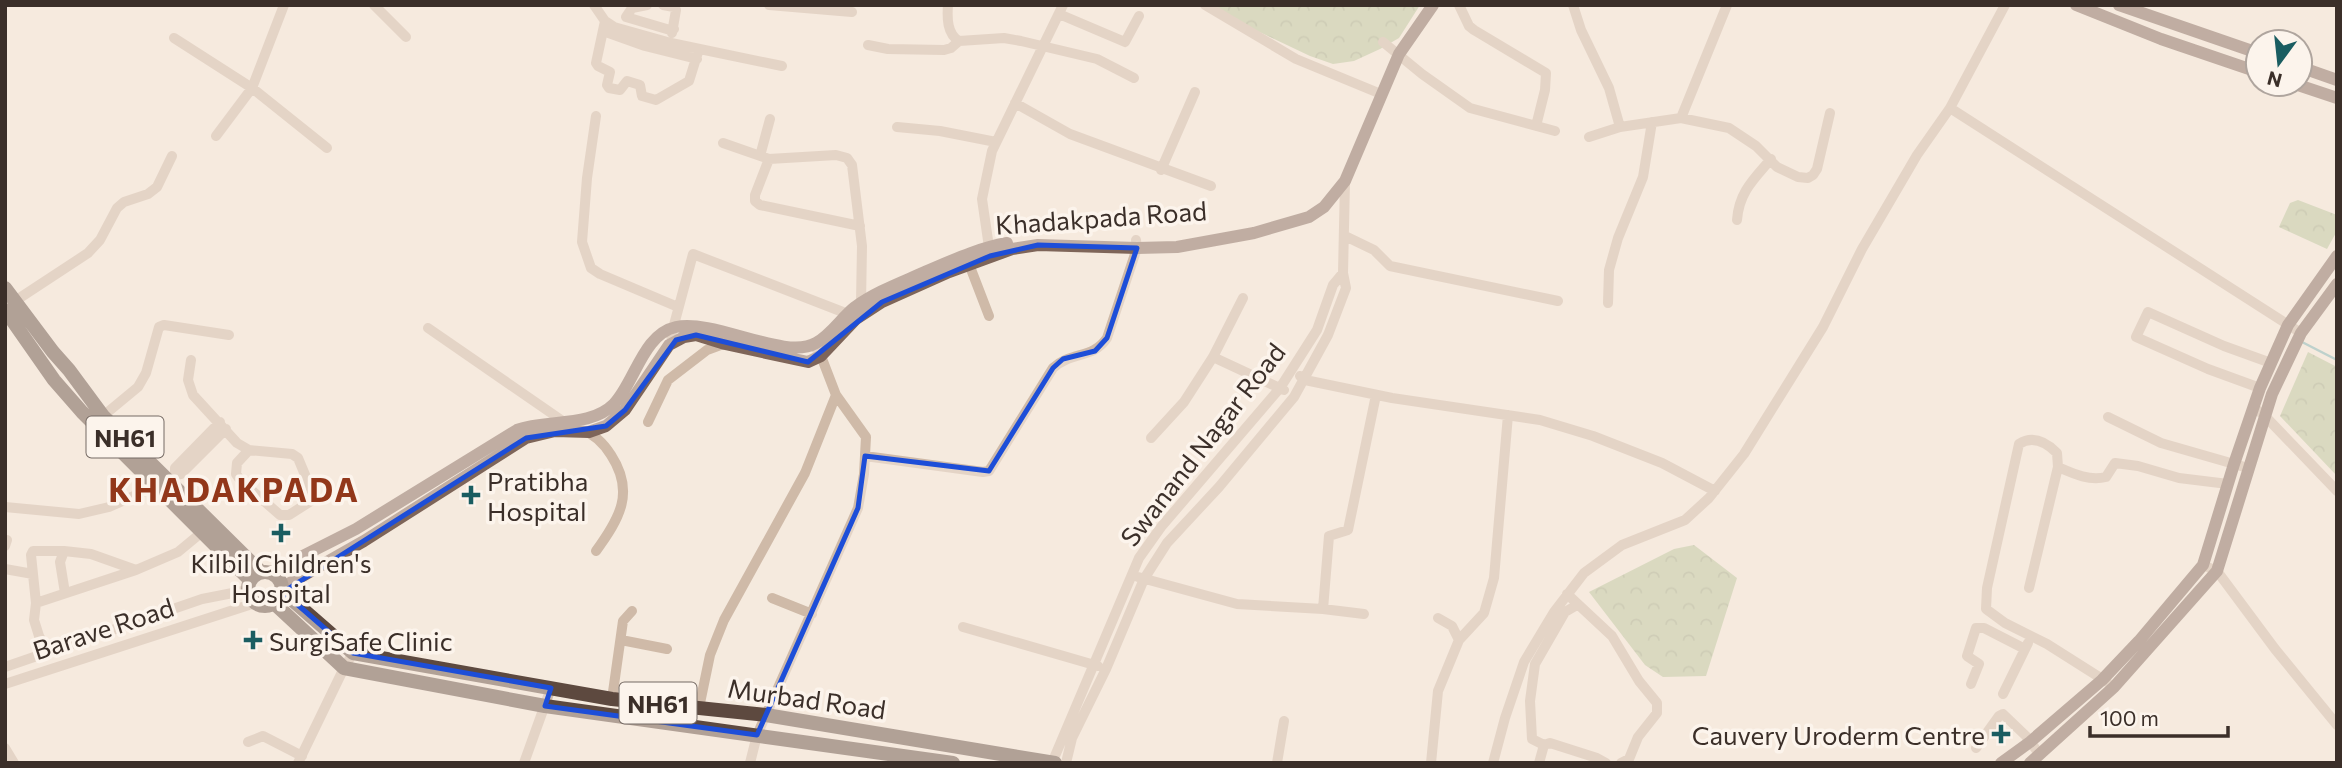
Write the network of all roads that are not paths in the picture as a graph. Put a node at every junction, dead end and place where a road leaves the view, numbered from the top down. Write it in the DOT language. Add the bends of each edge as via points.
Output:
graph roads {
  1 [pos="284,5"];
  2 [pos="374,5"];
  3 [pos="601,5"];
  4 [pos="647,5"];
  5 [pos="663,5"];
  6 [pos="769,5"];
  7 [pos="948,5"];
  8 [pos="1205,5"];
  9 [pos="1433,5"];
  10 [pos="1459,5"];
  11 [pos="1573,5"];
  12 [pos="1727,5"];
  13 [pos="2005,5"];
  14 [pos="2076,5"];
  15 [pos="2119,5"];
  16 [pos="595,6"];
  17 [pos="1061,9"];
  18 [pos="852,12"];
  19 [pos="1139,16"];
  20 [pos="626,17"];
  21 [pos="674,29"];
  22 [pos="611,31"];
  23 [pos="406,37"];
  24 [pos="174,38"];
  25 [pos="959,41"];
  26 [pos="1383,42"];
  27 [pos="868,45"];
  28 [pos="1044,46"];
  29 [pos="2244,48"];
  30 [pos="676,52"];
  31 [pos="698,54"];
  32 [pos="1399,54"];
  33 [pos="782,66"];
  34 [pos="2244,67"];
  35 [pos="2314,72"];
  36 [pos="1134,78"];
  37 [pos="2337,79"];
  38 [pos="252,89"];
  39 [pos="2314,90"];
  40 [pos="1195,92"];
  41 [pos="1381,93"];
  42 [pos="2337,98"];
  43 [pos="1015,103"];
  44 [pos="1950,108"];
  45 [pos="1830,113"];
  46 [pos="596,116"];
  47 [pos="1681,118"];
  48 [pos="770,119"];
  49 [pos="1653,122"];
  50 [pos="897,127"];
  51 [pos="1536,127"];
  52 [pos="1620,127"];
  53 [pos="1555,131"];
  54 [pos="216,136"];
  55 [pos="1589,137"];
  56 [pos="996,142"];
  57 [pos="723,143"];
  58 [pos="327,148"];
  59 [pos="172,156"];
  60 [pos="765,157"];
  61 [pos="1771,159"];
  62 [pos="1161,170"];
  63 [pos="1345,181"];
  64 [pos="1211,186"];
  65 [pos="1320,210"];
  66 [pos="1345,217"];
  67 [pos="1737,220"];
  68 [pos="860,226"];
  69 [pos="1345,236"];
  70 [pos="1137,244"];
  71 [pos="989,251"];
  72 [pos="2335,262"];
  73 [pos="969,264"];
  74 [pos="1343,273"];
  75 [pos="931,275"];
  76 [pos="2337,285"];
  77 [pos="5,288"];
  78 [pos="1243,298"];
  79 [pos="1327,301"];
  80 [pos="1558,301"];
  81 [pos="1608,303"];
  82 [pos="10,306"];
  83 [pos="1339,306"];
  84 [pos="678,307"];
  85 [pos="864,307"];
  86 [pos="848,314"];
  87 [pos="989,316"];
  88 [pos="2288,325"];
  89 [pos="428,328"];
  90 [pos="672,328"];
  91 [pos="1317,330"];
  92 [pos="736,334"];
  93 [pos="2301,334"];
  94 [pos="229,335"];
  95 [pos="1328,335"];
  96 [pos="725,344"];
  97 [pos="813,344"];
  98 [pos="669,345"];
  99 [pos="793,352"];
  100 [pos="821,356"];
  101 [pos="1213,357"];
  102 [pos="191,360"];
  103 [pos="2271,363"];
  104 [pos="69,370"];
  105 [pos="1292,371"];
  106 [pos="54,380"];
  107 [pos="1305,380"];
  108 [pos="1280,388"];
  109 [pos="2260,388"];
  110 [pos="836,395"];
  111 [pos="1376,395"];
  112 [pos="1294,397"];
  113 [pos="2253,407"];
  114 [pos="1508,415"];
  115 [pos="2264,415"];
  116 [pos="103,416"];
  117 [pos="2108,417"];
  118 [pos="562,422"];
  119 [pos="648,422"];
  120 [pos="223,426"];
  121 [pos="589,432"];
  122 [pos="1151,438"];
  123 [pos="248,450"];
  124 [pos="865,456"];
  125 [pos="480,459"];
  126 [pos="2234,464"];
  127 [pos="2058,467"];
  128 [pos="2248,468"];
  129 [pos="166,481"];
  130 [pos="2228,484"];
  131 [pos="1715,491"];
  132 [pos="2337,491"];
  133 [pos="5,507"];
  134 [pos="360,526"];
  135 [pos="201,533"];
  136 [pos="1155,534"];
  137 [pos="369,538"];
  138 [pos="1167,543"];
  139 [pos="64,551"];
  140 [pos="596,551"];
  141 [pos="2203,565"];
  142 [pos="5,569"];
  143 [pos="136,569"];
  144 [pos="2217,571"];
  145 [pos="33,574"];
  146 [pos="1132,575"];
  147 [pos="1144,579"];
  148 [pos="257,583"];
  149 [pos="2029,588"];
  150 [pos="65,593"];
  151 [pos="280,594"];
  152 [pos="1567,594"];
  153 [pos="772,598"];
  154 [pos="36,603"];
  155 [pos="1577,604"];
  156 [pos="1322,608"];
  157 [pos="1986,609"];
  158 [pos="632,611"];
  159 [pos="812,614"];
  160 [pos="1364,614"];
  161 [pos="1438,618"];
  162 [pos="963,627"];
  163 [pos="1980,627"];
  164 [pos="1114,632"];
  165 [pos="2031,636"];
  166 [pos="621,640"];
  167 [pos="1460,640"];
  168 [pos="667,649"];
  169 [pos="2025,649"];
  170 [pos="48,650"];
  171 [pos="354,653"];
  172 [pos="1093,664"];
  173 [pos="5,667"];
  174 [pos="344,668"];
  175 [pos="1106,669"];
  176 [pos="2102,680"];
  177 [pos="5,684"];
  178 [pos="1971,684"];
  179 [pos="2114,687"];
  180 [pos="551,688"];
  181 [pos="2003,694"];
  182 [pos="612,699"];
  183 [pos="545,706"];
  184 [pos="699,708"];
  185 [pos="766,715"];
  186 [pos="1284,721"];
  187 [pos="2336,726"];
  188 [pos="757,735"];
  189 [pos="2030,742"];
  190 [pos="248,743"];
  191 [pos="1544,745"];
  192 [pos="5,748"];
  193 [pos="1976,748"];
  194 [pos="2035,759"];
  195 [pos="300,760"];
  196 [pos="13,763"];
  197 [pos="524,763"];
  198 [pos="750,763"];
  199 [pos="953,763"];
  200 [pos="1053,763"];
  201 [pos="1066,763"];
  202 [pos="1277,763"];
  203 [pos="1432,763"];
  204 [pos="1493,763"];
  205 [pos="1539,763"];
  206 [pos="1606,763"];
  207 [pos="1621,763"];
  208 [pos="2001,763"];
  1 -- 38 [label="street"];
  2 -- 23 [label="street"];
  3 -- 16 [label="street"];
  4 -- 20 [label="street" via="632,8"];
  5 -- 21 [label="street" via="676,9"];
  6 -- 18 [label="street"];
  7 -- 25 [label="street" via="947,18"];
  8 -- 41 [label="street" via="1296,59"];
  9 -- 32 [label="main road, Swanand Nagar Road"];
  10 -- 51 [label="street" via="1474,30 1546,73"];
  11 -- 52 [label="street" via="1609,88"];
  12 -- 47 [label="street"];
  13 -- 44 [label="street"];
  14 -- 34 [label="main road"];
  15 -- 29 [label="main road"];
  16 -- 22 [label="street"];
  17 -- 19 [label="street" via="1125,42"];
  17 -- 28 [label="street"];
  20 -- 21 [label="street"];
  20 -- 22 [label="street"];
  21 -- 30 [label="street"];
  22 -- 30 [label="street"];
  22 -- 31 [label="street" via="596,63 610,72 609,88 623,89 627,81 640,85 642,96 656,100 689,81"];
  24 -- 38 [label="street"];
  25 -- 27 [label="street" via="944,50"];
  25 -- 28 [label="street" via="1004,38"];
  26 -- 32 [label="street"];
  28 -- 36 [label="street" via="1097,59"];
  28 -- 43 [label="street"];
  30 -- 31 [label="street"];
  31 -- 33 [label="street"];
  32 -- 41 [label="main road, Swanand Nagar Road"];
  32 -- 51 [label="street" via="1470,108"];
  35 -- 37 [label="main road"];
  38 -- 54 [label="street"];
  38 -- 58 [label="street"];
  39 -- 42 [label="main road"];
  40 -- 62 [label="street"];
  41 -- 63 [label="main road, Swanand Nagar Road"];
  43 -- 56 [label="street"];
  43 -- 62 [label="street" via="1070,134"];
  44 -- 88 [label="street"];
  44 -- 131 [label="street" via="1862,249 1823,327 1744,454"];
  45 -- 61 [label="street" via="1813,175 1798,177"];
  46 -- 84 [label="street" via="582,242 586,258 600,274"];
  47 -- 49 [label="street"];
  47 -- 61 [label="street" via="1729,128"];
  48 -- 60 [label="street"];
  49 -- 52 [label="street"];
  49 -- 81 [label="street" via="1643,177 1609,270"];
  50 -- 56 [label="street"];
  51 -- 53 [label="street"];
  52 -- 55 [label="street"];
  56 -- 71 [label="street" via="982,200"];
  57 -- 60 [label="street"];
  59 -- 82 [label="street" via="157,187 117,208 88,253"];
  60 -- 68 [label="street" via="847,158 852,165"];
  60 -- 68 [label="street" via="755,195 760,205"];
  61 -- 67 [label="street" via="1744,192"];
  62 -- 64 [label="street"];
  63 -- 65 [label="main road"];
  63 -- 66 [label="street, Swanand Nagar Road"];
  65 -- 66 [label="street"];
  65 -- 70 [label="main road, Khadakpada Road" via="1176,243"];
  66 -- 69 [label="street, Swanand Nagar Road"];
  68 -- 85 [label="street"];
  69 -- 74 [label="street, Swanand Nagar Road"];
  69 -- 80 [label="street" via="1374,250 1391,266"];
  70 -- 71 [label="main road, Khadakpada Road" via="1037,239"];
  70 -- 124 [label="street" via="1101,348 1063,359 1053,368 989,471"];
  71 -- 73 [label="main road, Khadakpada Road"];
  71 -- 75 [label="main road, Khadakpada Road"];
  72 -- 88 [label="main road"];
  73 -- 75 [label="main road, Khadakpada Road"];
  73 -- 87 [label="street"];
  74 -- 79 [label="street, Swanand Nagar Road"];
  74 -- 83 [label="street, Swanand Nagar Road" via="1346,288"];
  75 -- 85 [label="main road, Khadakpada Road"];
  76 -- 93 [label="main road"];
  77 -- 82 [label="highway, NH61"];
  78 -- 101 [label="street"];
  79 -- 83 [label="street"];
  79 -- 91 [label="street, Swanand Nagar Road"];
  82 -- 104 [label="highway, NH61"];
  82 -- 106 [label="highway, NH61"];
  83 -- 95 [label="street, Swanand Nagar Road"];
  84 -- 86 [label="street" via="693,254"];
  84 -- 90 [label="street"];
  85 -- 86 [label="main road, Khadakpada Road"];
  85 -- 100 [label="main road, Khadakpada Road"];
  86 -- 97 [label="main road, Khadakpada Road"];
  88 -- 93 [label="street"];
  88 -- 103 [label="main road"];
  89 -- 118 [label="street"];
  90 -- 92 [label="main road" via="696,325"];
  90 -- 98 [label="street"];
  90 -- 118 [label="main road" via="653,342 614,404 586,418"];
  91 -- 95 [label="street"];
  91 -- 105 [label="street, Swanand Nagar Road"];
  92 -- 96 [label="street"];
  92 -- 99 [label="main road"];
  93 -- 115 [label="main road"];
  94 -- 116 [label="street" via="159,327 138,387"];
  95 -- 107 [label="street, Swanand Nagar Road"];
  96 -- 98 [label="main road" via="696,335"];
  96 -- 99 [label="main road"];
  96 -- 119 [label="street" via="707,350 668,380"];
  97 -- 99 [label="main road"];
  97 -- 100 [label="street"];
  98 -- 121 [label="main road" via="625,410 606,426"];
  99 -- 100 [label="main road" via="808,362"];
  100 -- 110 [label="street"];
  101 -- 108 [label="street"];
  101 -- 122 [label="street" via="1184,402"];
  102 -- 120 [label="street" via="189,388"];
  103 -- 109 [label="main road"];
  103 -- 109 [label="street" via="2148,312 2136,337"];
  104 -- 106 [label="highway"];
  104 -- 116 [label="highway, NH61"];
  105 -- 107 [label="street"];
  105 -- 108 [label="street, Swanand Nagar Road"];
  106 -- 129 [label="highway, NH61"];
  107 -- 111 [label="street"];
  107 -- 112 [label="street, Swanand Nagar Road"];
  108 -- 112 [label="street"];
  108 -- 136 [label="street, Swanand Nagar Road"];
  109 -- 113 [label="main road"];
  110 -- 124 [label="street" via="866,437"];
  110 -- 184 [label="street" via="805,473 724,620 710,655"];
  111 -- 114 [label="street"];
  111 -- 156 [label="street" via="1348,530 1329,536"];
  112 -- 138 [label="street, Swanand Nagar Road"];
  113 -- 115 [label="street"];
  113 -- 126 [label="main road"];
  114 -- 131 [label="street" via="1593,436 1662,463"];
  114 -- 167 [label="street" via="1494,578 1484,613"];
  115 -- 128 [label="main road"];
  115 -- 132 [label="street"];
  116 -- 129 [label="highway, NH61"];
  117 -- 126 [label="street" via="2161,443"];
  118 -- 121 [label="street"];
  118 -- 125 [label="main road" via="517,430"];
  120 -- 123 [label="street"];
  120 -- 129 [label="street"];
  121 -- 125 [label="main road" via="543,433"];
  121 -- 140 [label="street" via="622,471 624,499 615,524"];
  123 -- 123 [label="street" via="299,458 313,494 311,501 281,514 236,474 237,463"];
  124 -- 159 [label="street" via="858,508"];
  125 -- 134 [label="main road"];
  125 -- 137 [label="main road"];
  126 -- 128 [label="street"];
  126 -- 130 [label="main road"];
  127 -- 130 [label="street" via="2099,479 2106,477 2115,463"];
  127 -- 149 [label="street"];
  127 -- 157 [label="street" via="2057,453 2048,444 2037,440 2019,444"];
  128 -- 144 [label="main road"];
  129 -- 133 [label="street" via="109,507 79,514"];
  129 -- 135 [label="highway, NH61"];
  129 -- 148 [label="highway, NH61"];
  130 -- 141 [label="main road"];
  131 -- 152 [label="street" via="1685,520 1622,545 1584,573"];
  134 -- 137 [label="main road"];
  134 -- 148 [label="main road"];
  135 -- 143 [label="street" via="178,552"];
  135 -- 148 [label="highway, NH61"];
  136 -- 138 [label="street"];
  136 -- 146 [label="street, Swanand Nagar Road"];
  137 -- 151 [label="main road"];
  138 -- 147 [label="street, Swanand Nagar Road"];
  139 -- 143 [label="street" via="91,554"];
  139 -- 145 [label="street" via="33,551"];
  139 -- 150 [label="street" via="60,562"];
  141 -- 144 [label="street"];
  141 -- 176 [label="main road"];
  142 -- 145 [label="street"];
  143 -- 150 [label="street"];
  144 -- 179 [label="main road"];
  144 -- 187 [label="street"];
  145 -- 154 [label="street"];
  146 -- 147 [label="street"];
  146 -- 164 [label="street, Swanand Nagar Road"];
  147 -- 156 [label="street" via="1237,604"];
  147 -- 164 [label="street, Swanand Nagar Road"];
  148 -- 151 [label="highway, NH61" via="279,578"];
  148 -- 151 [label="highway" via="265,606"];
  148 -- 170 [label="street, Barave Road"];
  148 -- 177 [label="street, Barave Road"];
  150 -- 154 [label="street"];
  151 -- 171 [label="highway, NH61"];
  151 -- 174 [label="highway, NH61"];
  152 -- 155 [label="street"];
  152 -- 204 [label="street" via="1524,662"];
  153 -- 159 [label="street"];
  154 -- 170 [label="street" via="34,620"];
  155 -- 191 [label="street" via="1565,612 1535,664 1530,701 1532,739"];
  155 -- 207 [label="street" via="1612,636 1657,703 1657,713 1638,737 1629,759"];
  156 -- 160 [label="street"];
  157 -- 163 [label="street"];
  157 -- 165 [label="street"];
  158 -- 166 [label="street" via="623,621"];
  159 -- 185 [label="street"];
  161 -- 167 [label="street" via="1452,626"];
  162 -- 172 [label="street"];
  163 -- 169 [label="street"];
  163 -- 178 [label="street" via="1967,656 1979,664"];
  164 -- 172 [label="street, Swanand Nagar Road"];
  164 -- 175 [label="street, Swanand Nagar Road"];
  165 -- 169 [label="street"];
  165 -- 176 [label="street"];
  166 -- 168 [label="street"];
  166 -- 182 [label="street"];
  167 -- 203 [label="street" via="1438,691"];
  169 -- 181 [label="street"];
  170 -- 173 [label="street, Barave Road"];
  171 -- 174 [label="street"];
  171 -- 180 [label="highway, Murbad Road / NH61"];
  172 -- 175 [label="street"];
  172 -- 200 [label="street, Swanand Nagar Road"];
  174 -- 183 [label="highway, NH61"];
  174 -- 195 [label="street"];
  175 -- 201 [label="street, Swanand Nagar Road" via="1072,738"];
  176 -- 179 [label="street"];
  176 -- 189 [label="main road"];
  179 -- 194 [label="main road"];
  180 -- 182 [label="highway, Murbad Road / NH61"];
  180 -- 183 [label="street"];
  182 -- 184 [label="highway, Murbad Road / NH61"];
  183 -- 188 [label="highway, NH61"];
  183 -- 197 [label="street"];
  184 -- 185 [label="highway, Murbad Road / NH61"];
  185 -- 188 [label="street"];
  185 -- 200 [label="highway, Murbad Road / NH61"];
  186 -- 202 [label="street"];
  188 -- 198 [label="street"];
  188 -- 199 [label="highway, NH61"];
  189 -- 193 [label="street" via="2003,714"];
  189 -- 194 [label="street"];
  189 -- 208 [label="main road"];
  190 -- 195 [label="street" via="263,736"];
  191 -- 205 [label="street"];
  191 -- 206 [label="street" via="1550,743"];
  192 -- 196 [label="street"];
}
